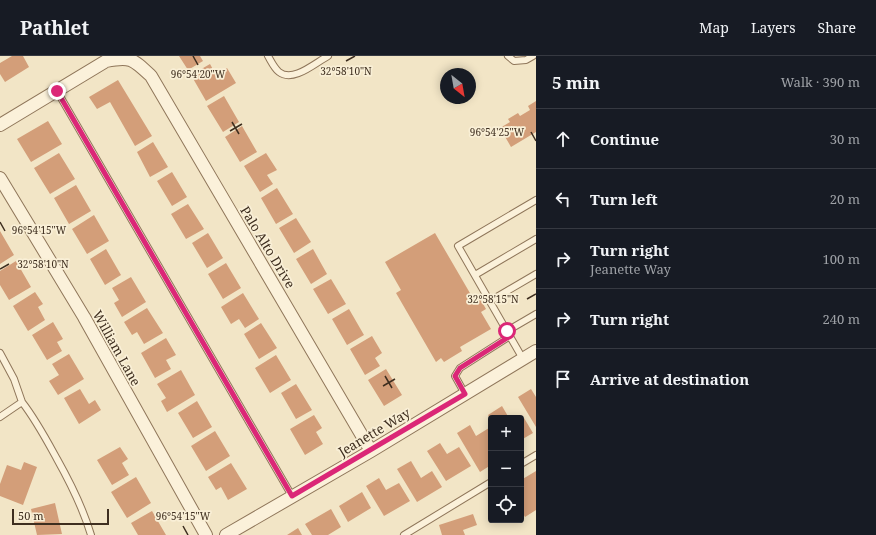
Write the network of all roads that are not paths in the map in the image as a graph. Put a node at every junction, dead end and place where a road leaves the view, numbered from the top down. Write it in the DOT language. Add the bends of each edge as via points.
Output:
graph roads {
  1 [pos="268,56"];
  2 [pos="328,56"];
  3 [pos="508,56"];
  4 [pos="533,56"];
  5 [pos="57,91"];
  6 [pos="0,125"];
  7 [pos="0,178"];
  8 [pos="536,200"];
  9 [pos="536,239"];
  10 [pos="536,274"];
  11 [pos="474,275"];
  12 [pos="490,301"];
  13 [pos="536,314"];
  14 [pos="509,334"];
  15 [pos="536,351"];
  16 [pos="0,353"];
  17 [pos="523,359"];
  18 [pos="465,394"];
  19 [pos="22,402"];
  20 [pos="0,417"];
  21 [pos="371,451"];
  22 [pos="536,455"];
  23 [pos="524,462"];
  24 [pos="488,484"];
  25 [pos="292,496"];
  26 [pos="91,535"];
  27 [pos="206,535"];
  28 [pos="226,535"];
  29 [pos="404,535"];
  1 -- 2 [label="lane" via="279,72 289,76"];
  3 -- 4 [label="lane" via="514,61 526,60"];
  5 -- 6 [label="street"];
  5 -- 21 [label="street, Palo Alto Drive" via="106,61 122,56 136,62 151,76"];
  5 -- 25 [label="lane"];
  7 -- 27 [label="street, William Lane" via="84,317"];
  8 -- 11 [label="lane" via="458,246"];
  9 -- 11 [label="lane"];
  10 -- 12 [label="lane"];
  11 -- 12 [label="lane"];
  12 -- 14 [label="lane"];
  13 -- 14 [label="lane"];
  14 -- 17 [label="lane"];
  14 -- 18 [label="lane" via="460,368 455,376"];
  15 -- 17 [label="street, Jeanette Way"];
  16 -- 19 [label="lane" via="14,378"];
  17 -- 18 [label="street, Jeanette Way"];
  18 -- 21 [label="street, Jeanette Way"];
  19 -- 20 [label="lane"];
  19 -- 26 [label="lane" via="35,418 85,512"];
  21 -- 25 [label="street, Jeanette Way"];
  22 -- 23 [label="lane"];
  24 -- 29 [label="lane"];
  25 -- 28 [label="street, Jeanette Way"];
}
